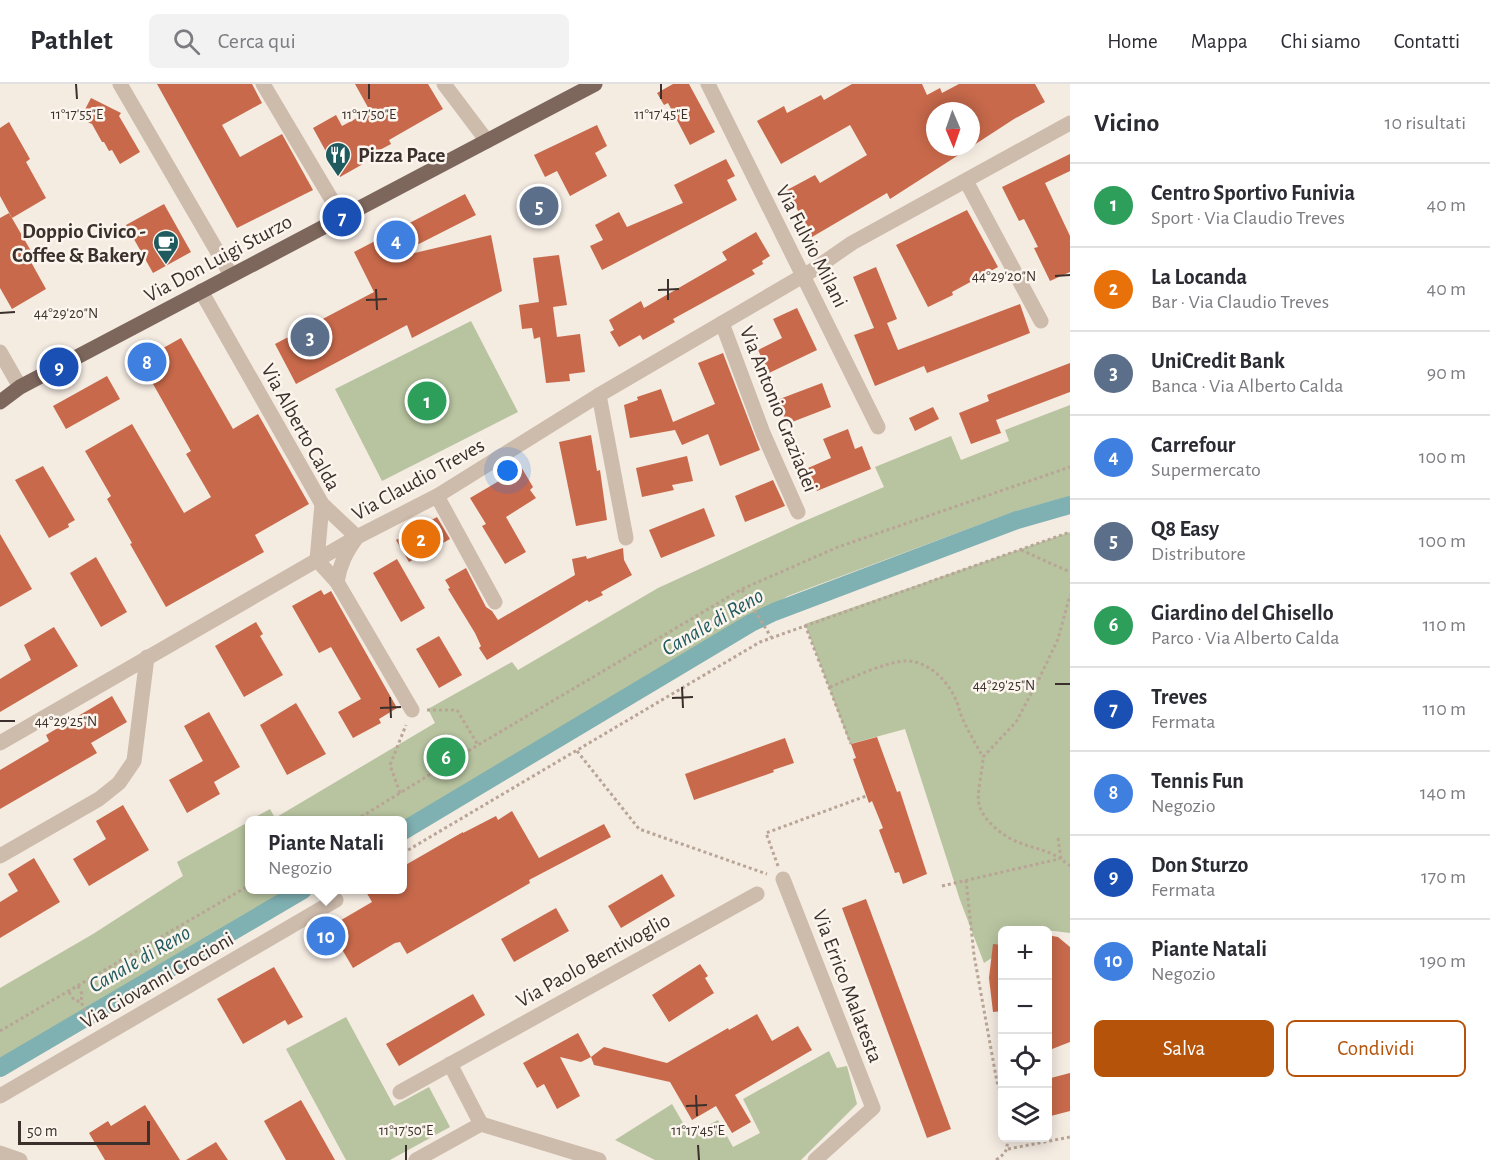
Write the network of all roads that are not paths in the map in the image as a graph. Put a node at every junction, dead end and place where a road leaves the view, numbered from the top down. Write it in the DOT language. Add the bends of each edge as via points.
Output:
graph roads {
  1 [pos="120,84"];
  2 [pos="263,84"];
  3 [pos="444,84"];
  4 [pos="595,84"];
  5 [pos="708,84"];
  6 [pos="1070,123"];
  7 [pos="487,141"];
  8 [pos="966,182"];
  9 [pos="342,217"];
  10 [pos="231,275"];
  11 [pos="804,276"];
  12 [pos="201,291"];
  13 [pos="1041,321"];
  14 [pos="722,323"];
  15 [pos="0,352"];
  16 [pos="20,387"];
  17 [pos="599,395"];
  18 [pos="0,402"];
  19 [pos="878,427"];
  20 [pos="437,496"];
  21 [pos="322,504"];
  22 [pos="798,512"];
  23 [pos="357,537"];
  24 [pos="626,538"];
  25 [pos="317,560"];
  26 [pos="337,582"];
  27 [pos="495,602"];
  28 [pos="147,657"];
  29 [pos="412,710"];
  30 [pos="0,743"];
  31 [pos="0,856"];
  32 [pos="783,879"];
  33 [pos="757,894"];
  34 [pos="336,900"];
  35 [pos="450,1064"];
  36 [pos="400,1092"];
  37 [pos="0,1096"];
  38 [pos="481,1124"];
  39 [pos="0,1153"];
  40 [pos="20,1160"];
  41 [pos="416,1160"];
  42 [pos="599,1160"];
  43 [pos="815,1160"];
  1 -- 10 [label="street"];
  2 -- 9 [label="street"];
  3 -- 7 [label="street"];
  4 -- 7 [label="main road, Via Don Luigi Sturzo"];
  5 -- 11 [label="street, Via Fulvio Milani"];
  6 -- 8 [label="street, Via Claudio Treves"];
  7 -- 9 [label="main road, Via Don Luigi Sturzo"];
  8 -- 11 [label="street, Via Claudio Treves" via="852,243"];
  8 -- 13 [label="street"];
  9 -- 10 [label="main road, Via Don Luigi Sturzo"];
  10 -- 12 [label="main road, Via Don Luigi Sturzo"];
  11 -- 14 [label="street, Via Claudio Treves"];
  11 -- 19 [label="street, Via Fulvio Milani"];
  12 -- 16 [label="main road, Via Don Luigi Sturzo"];
  12 -- 21 [label="street, Via Alberto Calda"];
  14 -- 17 [label="street, Via Claudio Treves"];
  14 -- 22 [label="street, Via Antonio Graziadei"];
  15 -- 16 [label="street"];
  16 -- 18 [label="main road, Via Don Luigi Sturzo"];
  17 -- 20 [label="street, Via Claudio Treves"];
  17 -- 24 [label="street"];
  20 -- 23 [label="street, Via Claudio Treves"];
  20 -- 27 [label="street"];
  21 -- 23 [label="street"];
  21 -- 25 [label="street, Via Alberto Calda"];
  23 -- 25 [label="street, Via Claudio Treves"];
  23 -- 26 [label="street" via="345,554"];
  25 -- 26 [label="street"];
  25 -- 28 [label="street, Via Claudio Treves"];
  26 -- 29 [label="street"];
  28 -- 30 [label="street, Via Claudio Treves"];
  28 -- 31 [label="street" via="135,761 119,783 99,799"];
  32 -- 43 [label="street, Via Errico Malatesta" via="873,1108"];
  33 -- 35 [label="street, Via Paolo Bentivoglio"];
  34 -- 37 [label="street, Via Giovanni Crocioni"];
  35 -- 36 [label="street, Via Paolo Bentivoglio"];
  35 -- 38 [label="street"];
  38 -- 41 [label="street"];
  38 -- 42 [label="street"];
  39 -- 40 [label="street"];
}
